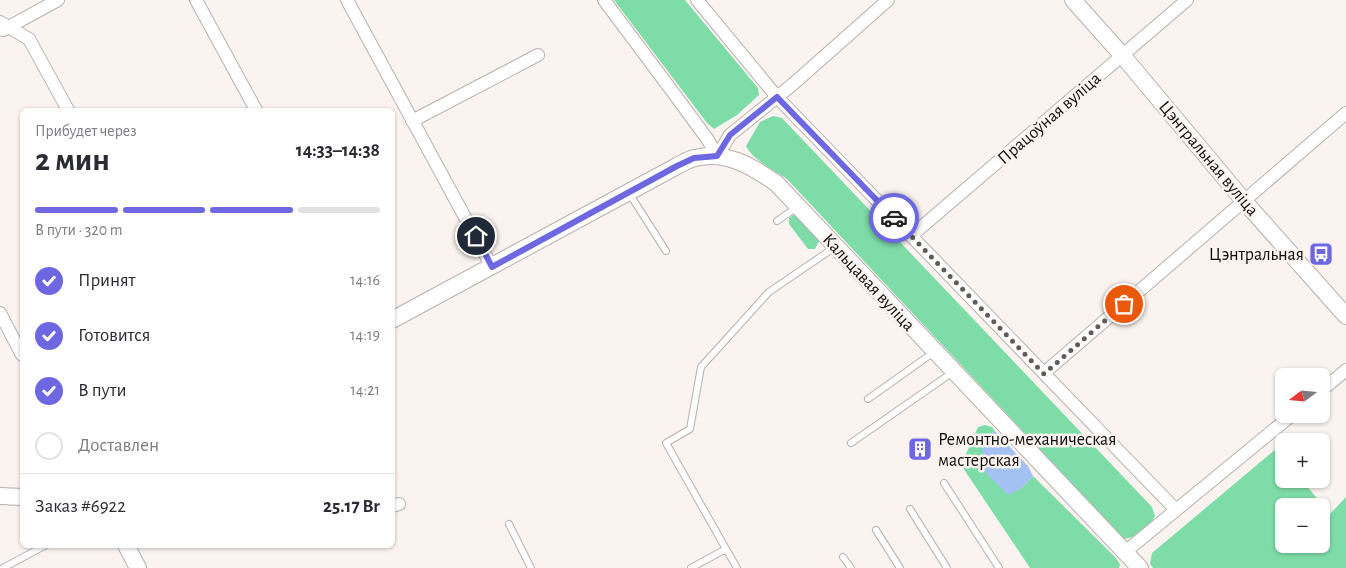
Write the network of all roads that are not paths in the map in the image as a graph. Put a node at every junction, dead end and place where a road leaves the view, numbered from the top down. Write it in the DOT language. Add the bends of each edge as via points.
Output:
graph roads {
  1 [pos="58,0"];
  2 [pos="196,0"];
  3 [pos="346,0"];
  4 [pos="604,0"];
  5 [pos="698,0"];
  6 [pos="888,0"];
  7 [pos="1073,0"];
  8 [pos="1186,0"];
  9 [pos="3,27"];
  10 [pos="538,55"];
  11 [pos="1122,55"];
  12 [pos="777,97"];
  13 [pos="67,108"];
  14 [pos="255,108"];
  15 [pos="1346,113"];
  16 [pos="412,121"];
  17 [pos="717,156"];
  18 [pos="628,192"];
  19 [pos="1244,201"];
  20 [pos="798,206"];
  21 [pos="777,221"];
  22 [pos="911,236"];
  23 [pos="836,246"];
  24 [pos="666,251"];
  25 [pos="492,267"];
  26 [pos="0,313"];
  27 [pos="1346,316"];
  28 [pos="395,318"];
  29 [pos="20,351"];
  30 [pos="936,352"];
  31 [pos="1346,370"];
  32 [pos="954,371"];
  33 [pos="1044,374"];
  34 [pos="1330,383"];
  35 [pos="868,399"];
  36 [pos="1282,423"];
  37 [pos="851,443"];
  38 [pos="944,482"];
  39 [pos="0,496"];
  40 [pos="20,497"];
  41 [pos="910,509"];
  42 [pos="1176,510"];
  43 [pos="509,524"];
  44 [pos="876,530"];
  45 [pos="40,548"];
  46 [pos="128,548"];
  47 [pos="726,549"];
  48 [pos="1125,552"];
  49 [pos="844,557"];
  50 [pos="3,568"];
  51 [pos="138,568"];
  52 [pos="532,568"];
  53 [pos="691,568"];
  54 [pos="737,568"];
  55 [pos="851,568"];
  56 [pos="900,568"];
  57 [pos="948,568"];
  58 [pos="999,568"];
  59 [pos="1140,568"];
  1 -- 9 [label="street"];
  2 -- 14 [label="street"];
  3 -- 16 [label="street"];
  4 -- 17 [label="street"];
  5 -- 12 [label="street"];
  6 -- 12 [label="street"];
  7 -- 11 [label="street, Цэнтральная вуліца"];
  8 -- 11 [label="street, Працоўная вуліца"];
  9 -- 13 [label="street" via="29,39"];
  10 -- 16 [label="street"];
  11 -- 19 [label="street, Цэнтральная вуліца"];
  11 -- 22 [label="street, Працоўная вуліца"];
  12 -- 17 [label="street" via="730,135"];
  12 -- 22 [label="street"];
  15 -- 19 [label="street"];
  16 -- 25 [label="street"];
  17 -- 18 [label="street" via="694,158"];
  17 -- 20 [label="street, Кальцавая вуліца" via="732,158 760,172"];
  18 -- 24 [label="lane"];
  18 -- 25 [label="street"];
  19 -- 27 [label="street, Цэнтральная вуліца"];
  19 -- 33 [label="street"];
  20 -- 21 [label="lane"];
  20 -- 23 [label="street, Кальцавая вуліца"];
  22 -- 33 [label="street"];
  23 -- 30 [label="street, Кальцавая вуліца"];
  23 -- 47 [label="lane" via="769,292 701,367 690,429 666,442"];
  25 -- 28 [label="street"];
  26 -- 29 [label="street"];
  30 -- 32 [label="street, Кальцавая вуліца"];
  30 -- 35 [label="lane"];
  31 -- 34 [label="street"];
  32 -- 37 [label="lane"];
  32 -- 48 [label="street, Кальцавая вуліца"];
  33 -- 42 [label="street"];
  36 -- 42 [label="street"];
  38 -- 58 [label="lane"];
  39 -- 40 [label="street"];
  41 -- 57 [label="lane"];
  42 -- 48 [label="street"];
  43 -- 52 [label="lane"];
  44 -- 56 [label="lane"];
  45 -- 50 [label="lane"];
  46 -- 51 [label="street"];
  47 -- 53 [label="lane"];
  47 -- 54 [label="lane"];
  48 -- 59 [label="street, Кальцавая вуліца"];
  49 -- 55 [label="lane"];
}
